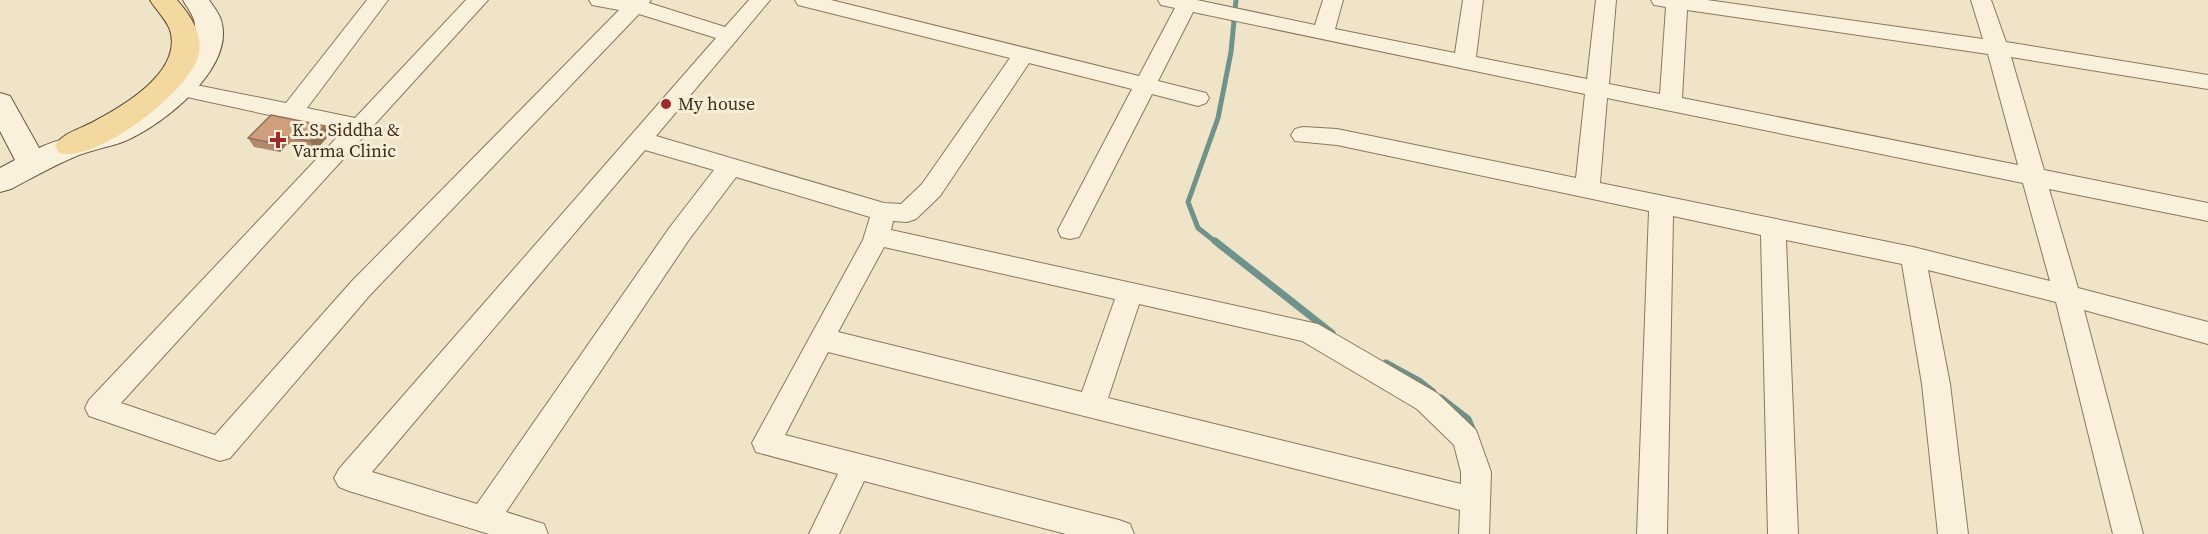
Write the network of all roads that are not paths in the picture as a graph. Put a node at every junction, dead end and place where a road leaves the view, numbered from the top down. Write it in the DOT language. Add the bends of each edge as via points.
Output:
graph roads {
  1 [pos="137,0"];
  2 [pos="163,0"];
  3 [pos="196,0"];
  4 [pos="378,0"];
  5 [pos="478,0"];
  6 [pos="599,0"];
  7 [pos="760,0"];
  8 [pos="806,0"];
  9 [pos="1334,0"];
  10 [pos="1473,0"];
  11 [pos="1606,0"];
  12 [pos="1980,0"];
  13 [pos="1669,1"];
  14 [pos="1177,2"];
  15 [pos="638,3"];
  16 [pos="1739,6"];
  17 [pos="1323,34"];
  18 [pos="730,35"];
  19 [pos="1997,48"];
  20 [pos="1023,55"];
  21 [pos="1465,62"];
  22 [pos="2208,82"];
  23 [pos="1147,85"];
  24 [pos="181,89"];
  25 [pos="1597,89"];
  26 [pos="1197,98"];
  27 [pos="0,103"];
  28 [pos="1670,104"];
  29 [pos="291,112"];
  30 [pos="120,113"];
  31 [pos="360,127"];
  32 [pos="1303,135"];
  33 [pos="640,140"];
  34 [pos="70,146"];
  35 [pos="33,165"];
  36 [pos="730,166"];
  37 [pos="2034,177"];
  38 [pos="0,181"];
  39 [pos="1587,189"];
  40 [pos="1661,205"];
  41 [pos="2208,212"];
  42 [pos="880,224"];
  43 [pos="1773,228"];
  44 [pos="1070,230"];
  45 [pos="1912,257"];
  46 [pos="1130,292"];
  47 [pos="2067,295"];
  48 [pos="2208,333"];
  49 [pos="822,339"];
  50 [pos="1091,406"];
  51 [pos="857,466"];
  52 [pos="1475,501"];
  53 [pos="484,519"];
  54 [pos="533,534"];
  55 [pos="824,534"];
  56 [pos="1119,534"];
  57 [pos="1474,534"];
  58 [pos="1652,534"];
  59 [pos="1783,534"];
  60 [pos="1953,534"];
  61 [pos="2128,534"];
  1 -- 30 [label="main road" via="162,33 163,54"];
  2 -- 30 [label="main road" via="183,27 183,56 156,94"];
  3 -- 24 [label="street" via="211,33 204,58"];
  4 -- 29 [label="street"];
  5 -- 31 [label="street"];
  6 -- 15 [label="street"];
  7 -- 18 [label="street"];
  8 -- 20 [label="street"];
  9 -- 17 [label="street"];
  10 -- 21 [label="street"];
  11 -- 25 [label="street"];
  12 -- 19 [label="street"];
  13 -- 16 [label="street"];
  13 -- 28 [label="street"];
  14 -- 17 [label="street"];
  14 -- 23 [label="street"];
  15 -- 18 [label="street"];
  15 -- 31 [label="street" via="361,288 220,449 99,408"];
  16 -- 19 [label="street"];
  17 -- 21 [label="street"];
  18 -- 33 [label="street"];
  19 -- 22 [label="street"];
  19 -- 37 [label="street"];
  20 -- 23 [label="street"];
  20 -- 42 [label="street" via="931,190 907,213"];
  21 -- 25 [label="street"];
  23 -- 26 [label="street"];
  23 -- 44 [label="street"];
  24 -- 29 [label="street"];
  24 -- 34 [label="street" via="152,114 118,132"];
  25 -- 28 [label="street"];
  25 -- 39 [label="street"];
  27 -- 35 [label="street"];
  28 -- 37 [label="street"];
  29 -- 31 [label="street"];
  30 -- 34 [label="main road"];
  32 -- 39 [label="street" via="1337,137"];
  33 -- 36 [label="street"];
  33 -- 53 [label="street" via="349,478"];
  34 -- 35 [label="street"];
  35 -- 38 [label="street"];
  36 -- 42 [label="street"];
  36 -- 53 [label="street"];
  37 -- 41 [label="street"];
  37 -- 47 [label="street"];
  39 -- 40 [label="street"];
  40 -- 43 [label="street"];
  40 -- 58 [label="street"];
  42 -- 46 [label="street"];
  42 -- 49 [label="street"];
  43 -- 45 [label="street"];
  43 -- 59 [label="street"];
  45 -- 47 [label="street"];
  45 -- 60 [label="street" via="1936,384"];
  46 -- 50 [label="street"];
  46 -- 52 [label="street" via="1309,332 1427,401 1466,439 1476,472"];
  47 -- 48 [label="street"];
  47 -- 61 [label="street"];
  49 -- 50 [label="street"];
  49 -- 51 [label="street" via="766,443"];
  50 -- 52 [label="street"];
  51 -- 55 [label="street"];
  51 -- 56 [label="street"];
  52 -- 57 [label="street"];
  53 -- 54 [label="street"];
}
